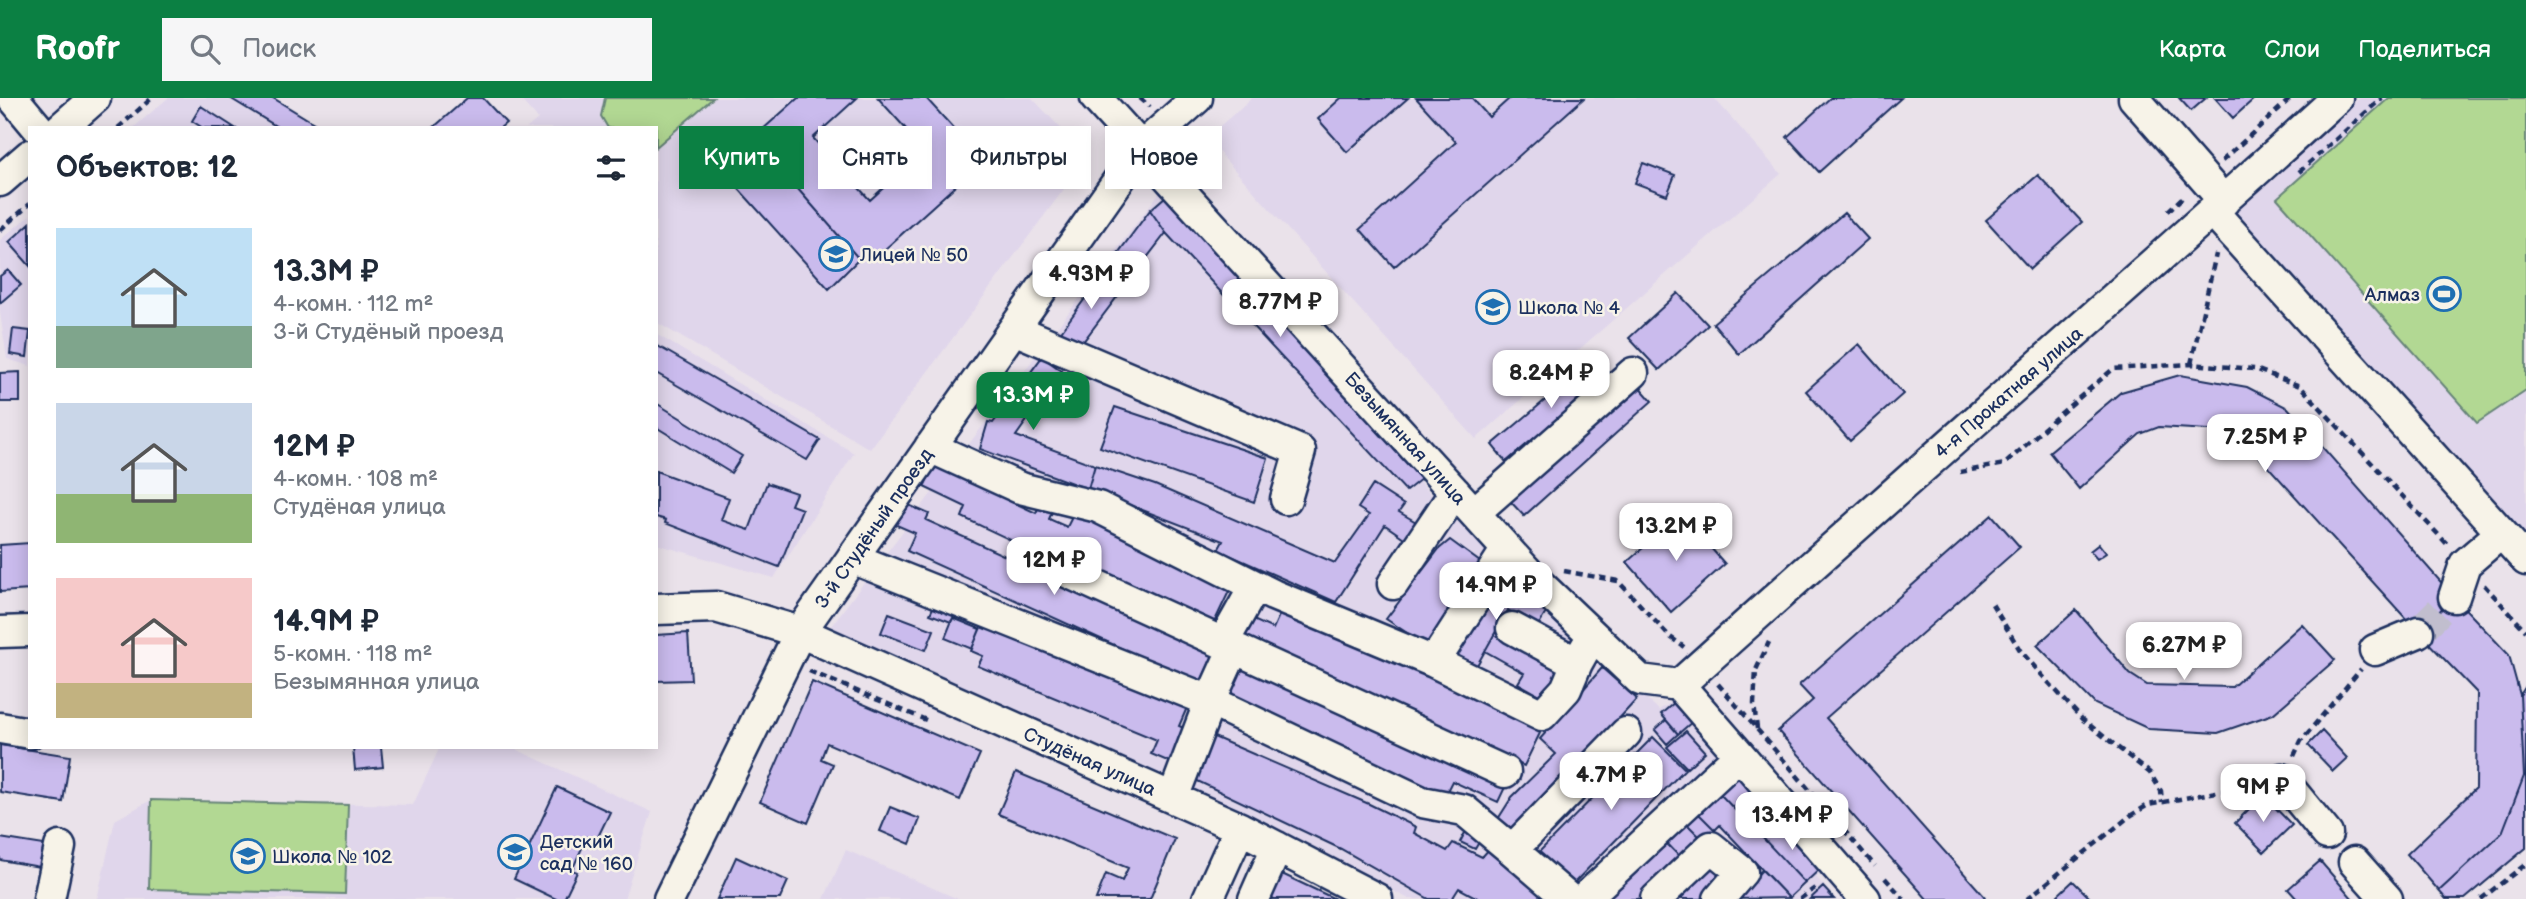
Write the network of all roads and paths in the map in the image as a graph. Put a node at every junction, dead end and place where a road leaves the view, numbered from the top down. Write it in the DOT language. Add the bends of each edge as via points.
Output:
graph roads {
  1 [pos="13,98"];
  2 [pos="95,98"];
  3 [pos="152,98"];
  4 [pos="1096,98"];
  5 [pos="1197,98"];
  6 [pos="2134,98"];
  7 [pos="2291,98"];
  8 [pos="2337,98"];
  9 [pos="2382,98"];
  10 [pos="36,126"];
  11 [pos="63,126"];
  12 [pos="120,126"];
  13 [pos="1122,126"];
  14 [pos="1171,126"];
  15 [pos="28,157"];
  16 [pos="2204,178"];
  17 [pos="2292,179"];
  18 [pos="0,181"];
  19 [pos="1118,189"];
  20 [pos="1180,189"];
  21 [pos="28,206"];
  22 [pos="2223,215"];
  23 [pos="0,230"];
  24 [pos="1014,329"];
  25 [pos="2191,364"];
  26 [pos="1633,373"];
  27 [pos="930,447"];
  28 [pos="1950,481"];
  29 [pos="1286,499"];
  30 [pos="1464,502"];
  31 [pos="2501,533"];
  32 [pos="1507,549"];
  33 [pos="852,558"];
  34 [pos="2526,560"];
  35 [pos="2465,564"];
  36 [pos="1560,570"];
  37 [pos="1065,571"];
  38 [pos="1394,584"];
  39 [pos="1255,586"];
  40 [pos="2455,597"];
  41 [pos="1992,604"];
  42 [pos="658,609"];
  43 [pos="1512,628"];
  44 [pos="28,631"];
  45 [pos="2526,631"];
  46 [pos="0,632"];
  47 [pos="2418,632"];
  48 [pos="1593,635"];
  49 [pos="807,636"];
  50 [pos="1770,640"];
  51 [pos="1228,645"];
  52 [pos="2375,650"];
  53 [pos="1434,662"];
  54 [pos="1577,663"];
  55 [pos="1702,665"];
  56 [pos="1679,685"];
  57 [pos="1210,701"];
  58 [pos="931,722"];
  59 [pos="0,728"];
  60 [pos="1757,729"];
  61 [pos="28,733"];
  62 [pos="1626,733"];
  63 [pos="1740,755"];
  64 [pos="1505,772"];
  65 [pos="2282,779"];
  66 [pos="1173,798"];
  67 [pos="2162,803"];
  68 [pos="1240,828"];
  69 [pos="2327,834"];
  70 [pos="1277,847"];
  71 [pos="60,848"];
  72 [pos="1512,850"];
  73 [pos="2354,862"];
  74 [pos="2526,864"];
  75 [pos="48,899"];
  76 [pos="669,899"];
  77 [pos="1208,899"];
  78 [pos="1254,899"];
  79 [pos="1377,899"];
  80 [pos="1569,899"];
  81 [pos="1584,899"];
  82 [pos="1656,899"];
  83 [pos="1719,899"];
  84 [pos="1865,899"];
  85 [pos="1904,899"];
  86 [pos="2027,899"];
  87 [pos="2387,899"];
  88 [pos="2482,899"];
  1 -- 10 [label="street"];
  2 -- 11 [label="street"];
  3 -- 12 [label="path"];
  4 -- 13 [label="street, Безымянная улица"];
  5 -- 14 [label="street, 3-й Студёный проезд"];
  6 -- 16 [label="street"];
  7 -- 16 [label="path"];
  8 -- 22 [label="street, 4-я Прокатная улица"];
  9 -- 17 [label="path"];
  15 -- 18 [label="street"];
  16 -- 22 [label="street"];
  19 -- 24 [label="street, 3-й Студёный проезд"];
  20 -- 30 [label="street, Безымянная улица"];
  21 -- 23 [label="path"];
  22 -- 25 [label="path"];
  22 -- 31 [label="street"];
  22 -- 55 [label="street, 4-я Прокатная улица" via="1969,425"];
  24 -- 27 [label="street, 3-й Студёный проезд"];
  24 -- 29 [label="street" via="1300,451"];
  25 -- 28 [label="path" via="2113,369 2005,464 1960,472"];
  25 -- 35 [label="path" via="2255,369 2300,386"];
  26 -- 30 [label="street"];
  27 -- 33 [label="street, 3-й Студёный проезд"];
  27 -- 39 [label="street" via="1020,488 1098,507"];
  30 -- 32 [label="street, Безымянная улица"];
  30 -- 38 [label="street"];
  31 -- 34 [label="street"];
  31 -- 35 [label="street"];
  32 -- 48 [label="street, Безымянная улица"];
  32 -- 53 [label="street"];
  33 -- 49 [label="street, 3-й Студёный проезд"];
  33 -- 57 [label="street"];
  35 -- 40 [label="street"];
  35 -- 45 [label="path"];
  36 -- 55 [label="path" via="1618,581"];
  37 -- 51 [label="street"];
  39 -- 51 [label="street"];
  39 -- 53 [label="street"];
  41 -- 67 [label="path" via="2020,650 2082,719 2150,773 2161,791"];
  42 -- 49 [label="street, Студёная улица" via="716,607"];
  43 -- 54 [label="street"];
  44 -- 46 [label="street"];
  47 -- 52 [label="street"];
  48 -- 54 [label="street"];
  48 -- 56 [label="street, Безымянная улица" via="1640,680"];
  49 -- 58 [label="path" via="804,669"];
  49 -- 66 [label="street, Студёная улица"];
  49 -- 76 [label="street, 3-й Студёный проезд"];
  50 -- 60 [label="path" via="1756,670"];
  51 -- 57 [label="street"];
  51 -- 64 [label="street"];
  52 -- 65 [label="path" via="2301,741"];
  53 -- 54 [label="street" via="1542,715 1566,689"];
  55 -- 56 [label="street, 4-я Прокатная улица"];
  55 -- 60 [label="path"];
  56 -- 63 [label="street"];
  57 -- 66 [label="street"];
  57 -- 72 [label="street" via="1422,802 1464,810"];
  59 -- 61 [label="street"];
  60 -- 85 [label="path"];
  62 -- 72 [label="street"];
  63 -- 81 [label="street"];
  63 -- 84 [label="street"];
  65 -- 67 [label="path"];
  65 -- 69 [label="street"];
  66 -- 68 [label="street, Студёная улица"];
  67 -- 86 [label="path" via="2130,816"];
  68 -- 70 [label="street, Студёная улица"];
  68 -- 77 [label="street"];
  70 -- 78 [label="street"];
  70 -- 79 [label="street, Студёная улица"];
  71 -- 75 [label="street"];
  72 -- 80 [label="street"];
  73 -- 87 [label="street"];
  74 -- 88 [label="path"];
  82 -- 83 [label="street" via="1711,847 1742,872"];
}
